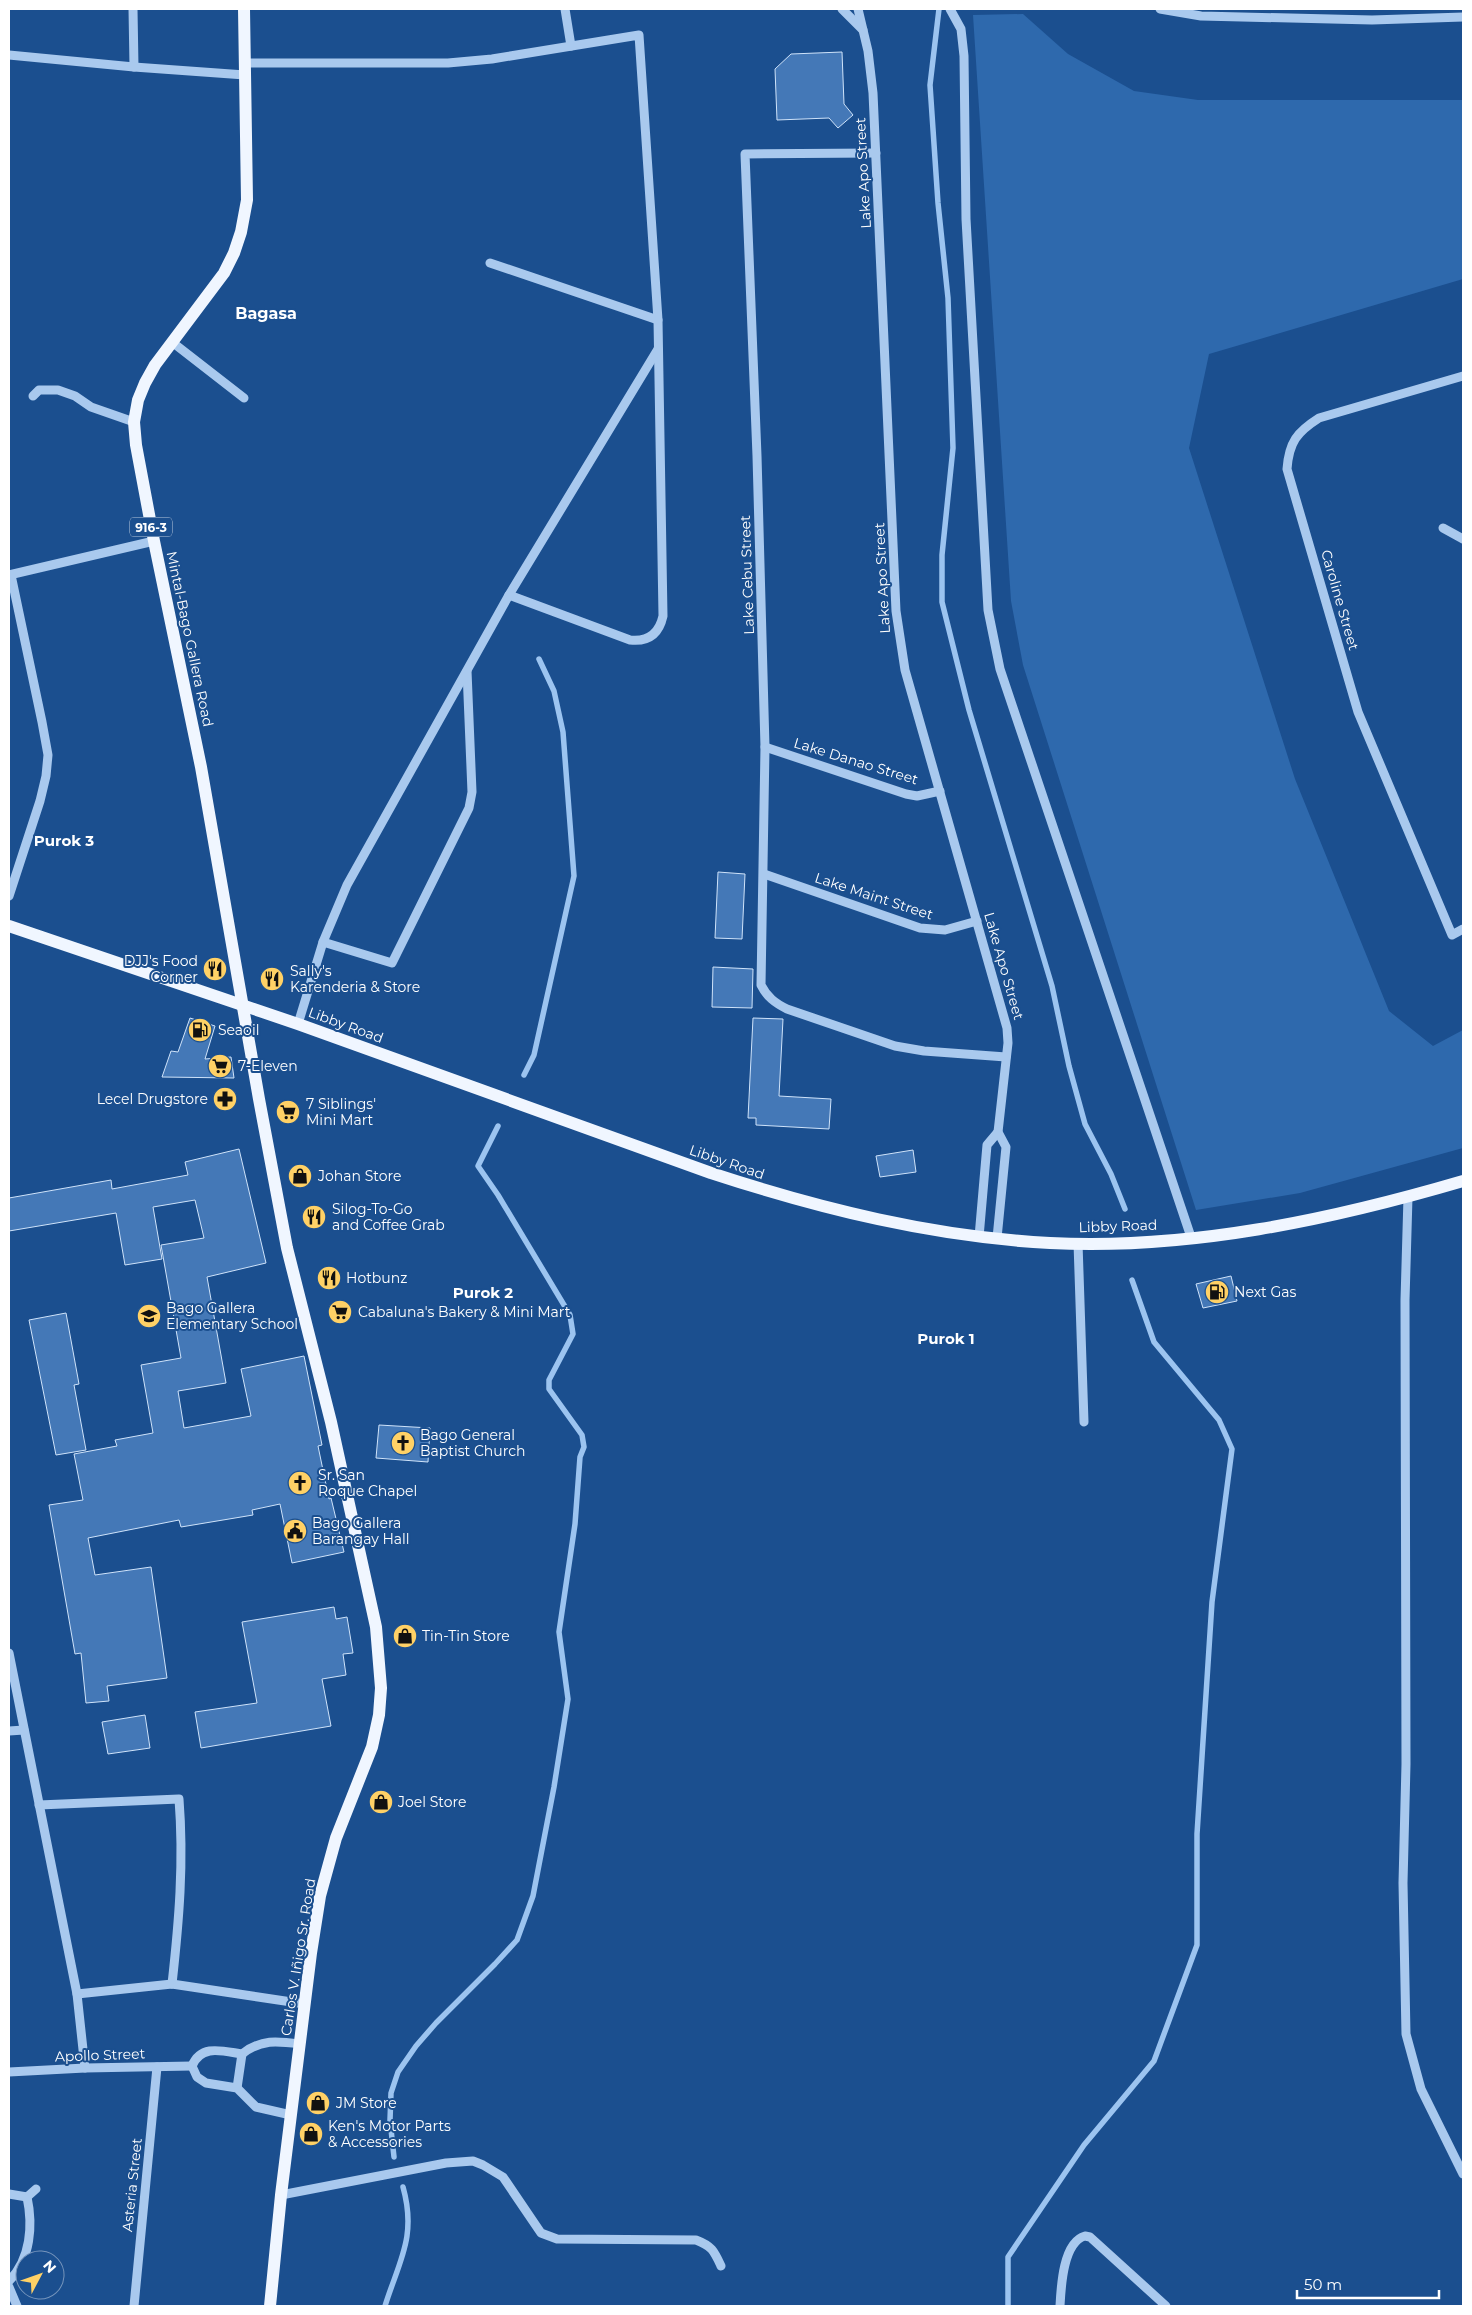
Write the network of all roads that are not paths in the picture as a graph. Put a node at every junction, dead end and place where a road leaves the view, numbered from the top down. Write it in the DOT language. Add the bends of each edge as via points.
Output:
graph roads {
  1 [pos="133,9"];
  2 [pos="244,9"];
  3 [pos="565,9"];
  4 [pos="842,9"];
  5 [pos="858,9"];
  6 [pos="950,9"];
  7 [pos="1160,9"];
  8 [pos="1463,16"];
  9 [pos="863,30"];
  10 [pos="571,46"];
  11 [pos="9,55"];
  12 [pos="134,67"];
  13 [pos="245,69"];
  14 [pos="876,153"];
  15 [pos="490,264"];
  16 [pos="658,320"];
  17 [pos="172,342"];
  18 [pos="658,348"];
  19 [pos="1463,376"];
  20 [pos="34,396"];
  21 [pos="244,398"];
  22 [pos="134,422"];
  23 [pos="1443,528"];
  24 [pos="1463,539"];
  25 [pos="154,541"];
  26 [pos="10,575"];
  27 [pos="509,595"];
  28 [pos="467,671"];
  29 [pos="765,746"];
  30 [pos="940,791"];
  31 [pos="764,874"];
  32 [pos="9,896"];
  33 [pos="977,921"];
  34 [pos="9,926"];
  35 [pos="1463,929"];
  36 [pos="323,942"];
  37 [pos="243,1005"];
  38 [pos="298,1024"];
  39 [pos="1006,1057"];
  40 [pos="998,1132"];
  41 [pos="1463,1181"];
  42 [pos="1408,1197"];
  43 [pos="979,1236"];
  44 [pos="997,1238"];
  45 [pos="1191,1238"];
  46 [pos="1078,1244"];
  47 [pos="1084,1422"];
  48 [pos="9,1654"];
  49 [pos="24,1730"];
  50 [pos="9,1731"];
  51 [pos="39,1805"];
  52 [pos="172,1984"];
  53 [pos="77,1994"];
  54 [pos="305,2004"];
  55 [pos="300,2044"];
  56 [pos="242,2054"];
  57 [pos="192,2066"];
  58 [pos="158,2067"];
  59 [pos="84,2068"];
  60 [pos="9,2072"];
  61 [pos="237,2088"];
  62 [pos="291,2115"];
  63 [pos="1463,2174"];
  64 [pos="36,2189"];
  65 [pos="9,2194"];
  66 [pos="281,2195"];
  67 [pos="27,2197"];
  68 [pos="721,2266"];
  69 [pos="9,2281"];
  70 [pos="9,2287"];
  71 [pos="1060,2302"];
  72 [pos="17,2306"];
  73 [pos="134,2306"];
  74 [pos="270,2306"];
  75 [pos="1069,2306"];
  76 [pos="1166,2306"];
  1 -- 12 [label="street"];
  2 -- 13 [label="main road, Mintal-Bago Gallera Road / 916-3"];
  3 -- 10 [label="street"];
  4 -- 9 [label="street"];
  5 -- 9 [label="street, Lake Apo Street"];
  6 -- 45 [label="street" via="961,29 964,56 966,219 988,610 1000,669"];
  7 -- 8 [label="street" via="1201,16 1372,20"];
  9 -- 14 [label="street, Lake Apo Street" via="871,71"];
  10 -- 13 [label="street" via="448,63"];
  10 -- 16 [label="street" via="639,35"];
  11 -- 12 [label="street"];
  12 -- 13 [label="street"];
  13 -- 17 [label="main road, Mintal-Bago Gallera Road / 916-3" via="247,200 241,232 224,273"];
  14 -- 29 [label="street, Lake Cebu Street" via="745,154"];
  14 -- 30 [label="street, Lake Apo Street" via="897,619 905,670"];
  15 -- 16 [label="street"];
  16 -- 18 [label="street"];
  17 -- 21 [label="street"];
  17 -- 22 [label="main road, Mintal-Bago Gallera Road / 916-3" via="145,382"];
  18 -- 27 [label="street"];
  18 -- 27 [label="street" via="663,616 660,628 641,641 630,640"];
  19 -- 35 [label="street, Caroline Street" via="1319,418 1294,440 1288,454 1287,469 1358,712 1452,935"];
  20 -- 22 [label="street" via="39,390 58,390"];
  22 -- 25 [label="main road, Mintal-Bago Gallera Road / 916-3"];
  23 -- 24 [label="street"];
  25 -- 26 [label="street"];
  25 -- 37 [label="main road, Mintal-Bago Gallera Road / 916-3" via="201,767"];
  26 -- 32 [label="street" via="48,755 40,801"];
  27 -- 28 [label="street"];
  28 -- 36 [label="street" via="347,885"];
  28 -- 36 [label="street" via="472,792 469,808 392,963"];
  29 -- 30 [label="street, Lake Danao Street" via="906,794 918,796"];
  29 -- 31 [label="street, Lake Cebu Street"];
  30 -- 33 [label="street, Lake Apo Street"];
  31 -- 33 [label="street, Lake Maint Street" via="920,928 945,930"];
  31 -- 39 [label="street, Lake Cebu Street" via="761,985 774,1002 895,1046"];
  33 -- 39 [label="street, Lake Apo Street" via="1007,1028"];
  34 -- 37 [label="main road, Libby Road"];
  36 -- 38 [label="street"];
  37 -- 38 [label="main road, Libby Road"];
  37 -- 54 [label="main road, Carlos V. Iñigo Sr. Road" via="287,1248 366,1575 380,1659 379,1715 372,1747 328,1867"];
  38 -- 43 [label="main road, Libby Road" via="770,1192 877,1219"];
  39 -- 40 [label="street, Lake Apo Street"];
  40 -- 43 [label="street, Lake Apo Street" via="987,1145"];
  40 -- 44 [label="street, Lake Apo Street" via="1006,1147"];
  41 -- 42 [label="main road, Libby Road"];
  42 -- 45 [label="main road, Libby Road" via="1287,1224"];
  42 -- 63 [label="street" via="1403,1882 1406,2034 1421,2089"];
  43 -- 44 [label="main road, Libby Road"];
  44 -- 46 [label="main road, Libby Road"];
  45 -- 46 [label="main road, Libby Road"];
  46 -- 47 [label="street"];
  48 -- 49 [label="street"];
  49 -- 50 [label="street"];
  49 -- 51 [label="street"];
  51 -- 52 [label="street" via="179,1799 181,1906"];
  51 -- 53 [label="street"];
  52 -- 53 [label="street"];
  52 -- 54 [label="street"];
  53 -- 59 [label="street"];
  54 -- 55 [label="main road, Carlos V. Iñigo Sr. Road"];
  55 -- 56 [label="street" via="264,2042"];
  55 -- 62 [label="main road, Carlos V. Iñigo Sr. Road"];
  56 -- 57 [label="street" via="209,2050 198,2056"];
  56 -- 61 [label="street"];
  57 -- 58 [label="street, Apollo Street"];
  57 -- 61 [label="street" via="206,2083"];
  58 -- 59 [label="street, Apollo Street"];
  58 -- 73 [label="street, Asteria Street"];
  59 -- 60 [label="street, Apollo Street"];
  61 -- 62 [label="street" via="256,2107"];
  62 -- 66 [label="main road, Carlos V. Iñigo Sr. Road"];
  64 -- 67 [label="street"];
  65 -- 67 [label="street"];
  66 -- 68 [label="street" via="446,2162 473,2161 503,2177 541,2233 557,2239 696,2240 708,2244"];
  66 -- 74 [label="main road, Carlos V. Iñigo Sr. Road"];
  67 -- 69 [label="street" via="30,2222 26,2248 18,2269"];
  70 -- 72 [label="street"];
  71 -- 75 [label="street"];
  71 -- 76 [label="street" via="1071,2246 1085,2236 1090,2237"];
}
